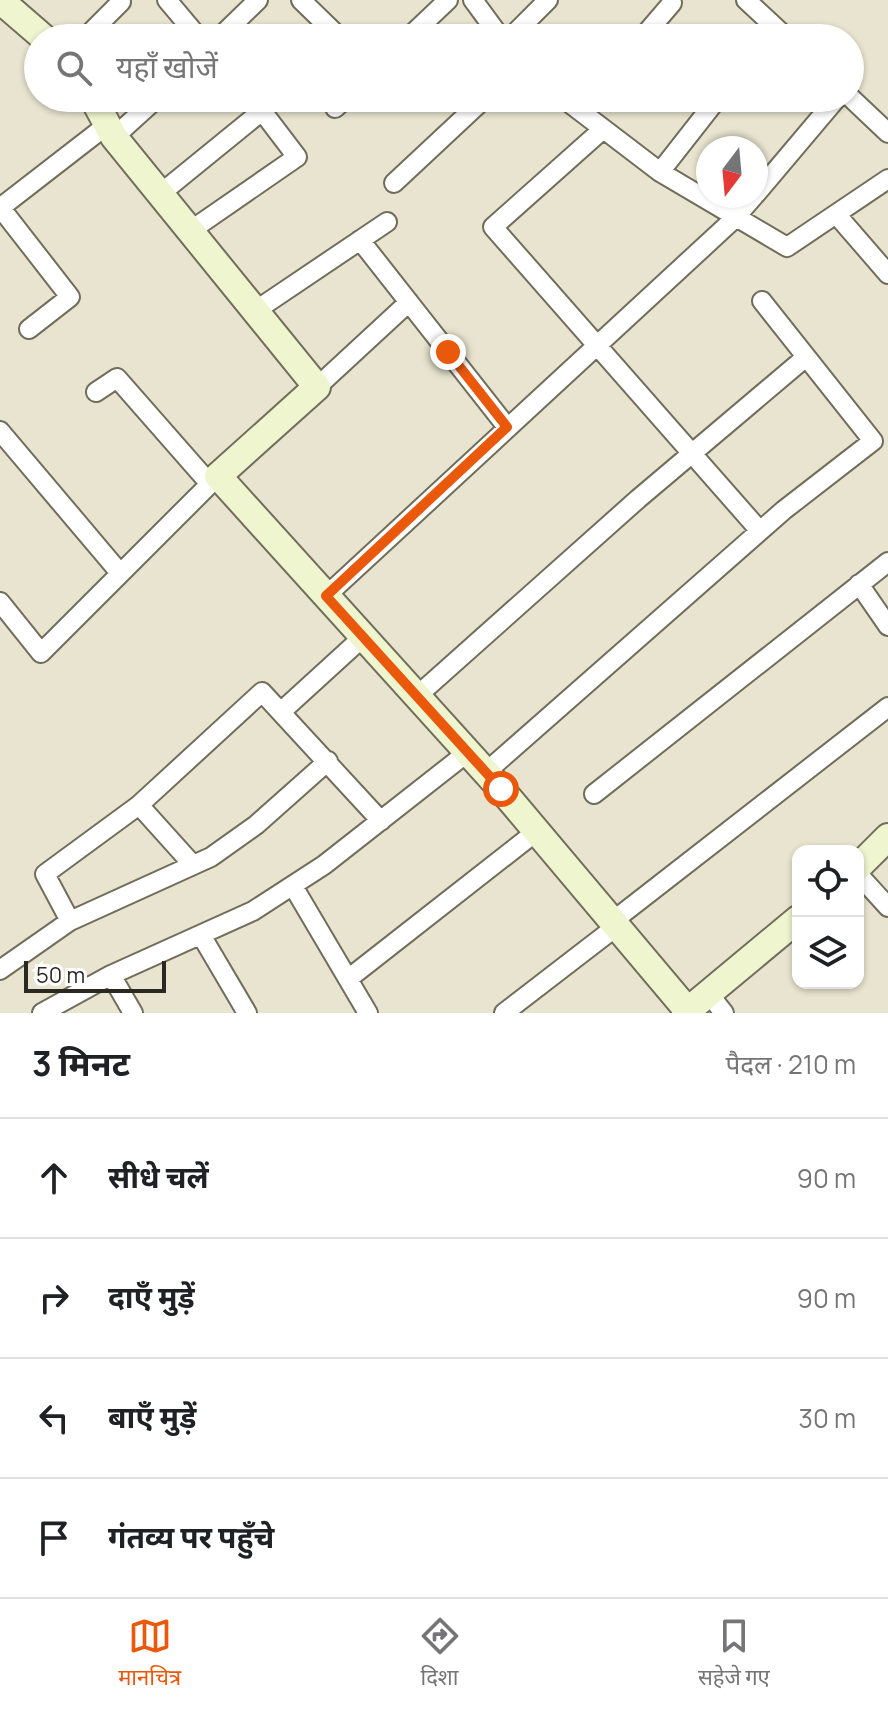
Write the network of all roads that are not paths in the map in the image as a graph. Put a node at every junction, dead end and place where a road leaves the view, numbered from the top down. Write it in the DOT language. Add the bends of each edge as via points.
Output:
graph roads {
  1 [pos="0,0"];
  2 [pos="167,0"];
  3 [pos="258,0"];
  4 [pos="301,0"];
  5 [pos="448,0"];
  6 [pos="473,0"];
  7 [pos="548,0"];
  8 [pos="746,0"];
  9 [pos="121,2"];
  10 [pos="672,3"];
  11 [pos="28,24"];
  12 [pos="99,24"];
  13 [pos="187,24"];
  14 [pos="233,24"];
  15 [pos="326,24"];
  16 [pos="423,24"];
  17 [pos="491,24"];
  18 [pos="524,24"];
  19 [pos="654,24"];
  20 [pos="772,24"];
  21 [pos="864,110"];
  22 [pos="101,112"];
  23 [pos="137,112"];
  24 [pos="249,112"];
  25 [pos="262,112"];
  26 [pos="470,112"];
  27 [pos="590,112"];
  28 [pos="707,112"];
  29 [pos="825,112"];
  30 [pos="602,130"];
  31 [pos="111,131"];
  32 [pos="888,133"];
  33 [pos="660,172"];
  34 [pos="888,179"];
  35 [pos="768,180"];
  36 [pos="394,183"];
  37 [pos="160,194"];
  38 [pos="0,208"];
  39 [pos="744,208"];
  40 [pos="836,214"];
  41 [pos="734,219"];
  42 [pos="387,222"];
  43 [pos="190,231"];
  44 [pos="360,240"];
  45 [pos="888,274"];
  46 [pos="762,301"];
  47 [pos="409,302"];
  48 [pos="255,311"];
  49 [pos="29,329"];
  50 [pos="598,343"];
  51 [pos="806,357"];
  52 [pos="317,387"];
  53 [pos="96,392"];
  54 [pos="507,427"];
  55 [pos="0,431"];
  56 [pos="693,453"];
  57 [pos="214,480"];
  58 [pos="760,531"];
  59 [pos="888,562"];
  60 [pos="120,573"];
  61 [pos="859,584"];
  62 [pos="326,596"];
  63 [pos="0,602"];
  64 [pos="888,626"];
  65 [pos="363,637"];
  66 [pos="417,696"];
  67 [pos="888,707"];
  68 [pos="283,710"];
  69 [pos="468,752"];
  70 [pos="328,761"];
  71 [pos="486,772"];
  72 [pos="594,794"];
  73 [pos="139,805"];
  74 [pos="381,821"];
  75 [pos="537,831"];
  76 [pos="888,837"];
  77 [pos="864,861"];
  78 [pos="193,865"];
  79 [pos="864,881"];
  80 [pos="293,886"];
  81 [pos="888,907"];
  82 [pos="70,921"];
  83 [pos="615,924"];
  84 [pos="792,925"];
  85 [pos="201,935"];
  86 [pos="0,970"];
  87 [pos="111,975"];
  88 [pos="348,979"];
  89 [pos="717,1004"];
  90 [pos="687,1012"];
  91 [pos="42,1013"];
  92 [pos="133,1013"];
  93 [pos="247,1013"];
  94 [pos="368,1013"];
  95 [pos="504,1013"];
  1 -- 11 [label="street"];
  2 -- 13 [label="street"];
  3 -- 14 [label="street"];
  4 -- 15 [label="street"];
  5 -- 16 [label="street"];
  6 -- 17 [label="street"];
  7 -- 18 [label="street"];
  8 -- 20 [label="street"];
  9 -- 12 [label="street"];
  10 -- 19 [label="street"];
  21 -- 32 [label="street"];
  22 -- 31 [label="street"];
  23 -- 31 [label="street"];
  24 -- 37 [label="street"];
  25 -- 43 [label="street" via="297,157"];
  26 -- 36 [label="street"];
  27 -- 30 [label="street"];
  28 -- 33 [label="street"];
  29 -- 35 [label="street"];
  30 -- 33 [label="street"];
  30 -- 50 [label="street" via="493,227"];
  31 -- 37 [label="street"];
  31 -- 38 [label="street"];
  33 -- 41 [label="street"];
  34 -- 40 [label="street"];
  37 -- 43 [label="street"];
  38 -- 49 [label="street" via="70,297"];
  39 -- 41 [label="street"];
  40 -- 41 [label="street" via="787,247"];
  40 -- 45 [label="street"];
  41 -- 50 [label="street"];
  42 -- 44 [label="street"];
  43 -- 48 [label="street"];
  44 -- 47 [label="street"];
  44 -- 48 [label="street"];
  46 -- 51 [label="street"];
  47 -- 52 [label="street"];
  47 -- 54 [label="street"];
  48 -- 52 [label="street"];
  50 -- 54 [label="street"];
  50 -- 56 [label="street"];
  51 -- 56 [label="street"];
  51 -- 58 [label="street" via="873,441"];
  52 -- 57 [label="street"];
  53 -- 57 [label="street" via="117,378"];
  54 -- 62 [label="street"];
  55 -- 60 [label="street"];
  56 -- 58 [label="street"];
  56 -- 66 [label="street"];
  57 -- 60 [label="street"];
  57 -- 62 [label="street"];
  58 -- 71 [label="street"];
  59 -- 61 [label="street"];
  60 -- 63 [label="street" via="41,653"];
  61 -- 64 [label="street"];
  61 -- 72 [label="street"];
  62 -- 65 [label="street"];
  65 -- 66 [label="street"];
  65 -- 68 [label="street"];
  66 -- 69 [label="street"];
  67 -- 83 [label="street"];
  68 -- 70 [label="street"];
  68 -- 73 [label="street" via="262,692"];
  69 -- 71 [label="street"];
  69 -- 74 [label="street"];
  70 -- 74 [label="street"];
  70 -- 78 [label="street" via="256,825"];
  71 -- 75 [label="street"];
  73 -- 78 [label="street"];
  73 -- 82 [label="street" via="45,874"];
  74 -- 80 [label="street"];
  75 -- 83 [label="street"];
  75 -- 88 [label="street"];
  76 -- 77 [label="street"];
  78 -- 82 [label="street"];
  79 -- 81 [label="street"];
  80 -- 85 [label="street"];
  80 -- 88 [label="street"];
  82 -- 86 [label="street"];
  83 -- 90 [label="street"];
  83 -- 95 [label="street"];
  84 -- 89 [label="street"];
  85 -- 87 [label="street"];
  85 -- 93 [label="street"];
  87 -- 91 [label="street"];
  87 -- 92 [label="street"];
  88 -- 94 [label="street"];
  89 -- 90 [label="street"];
}
